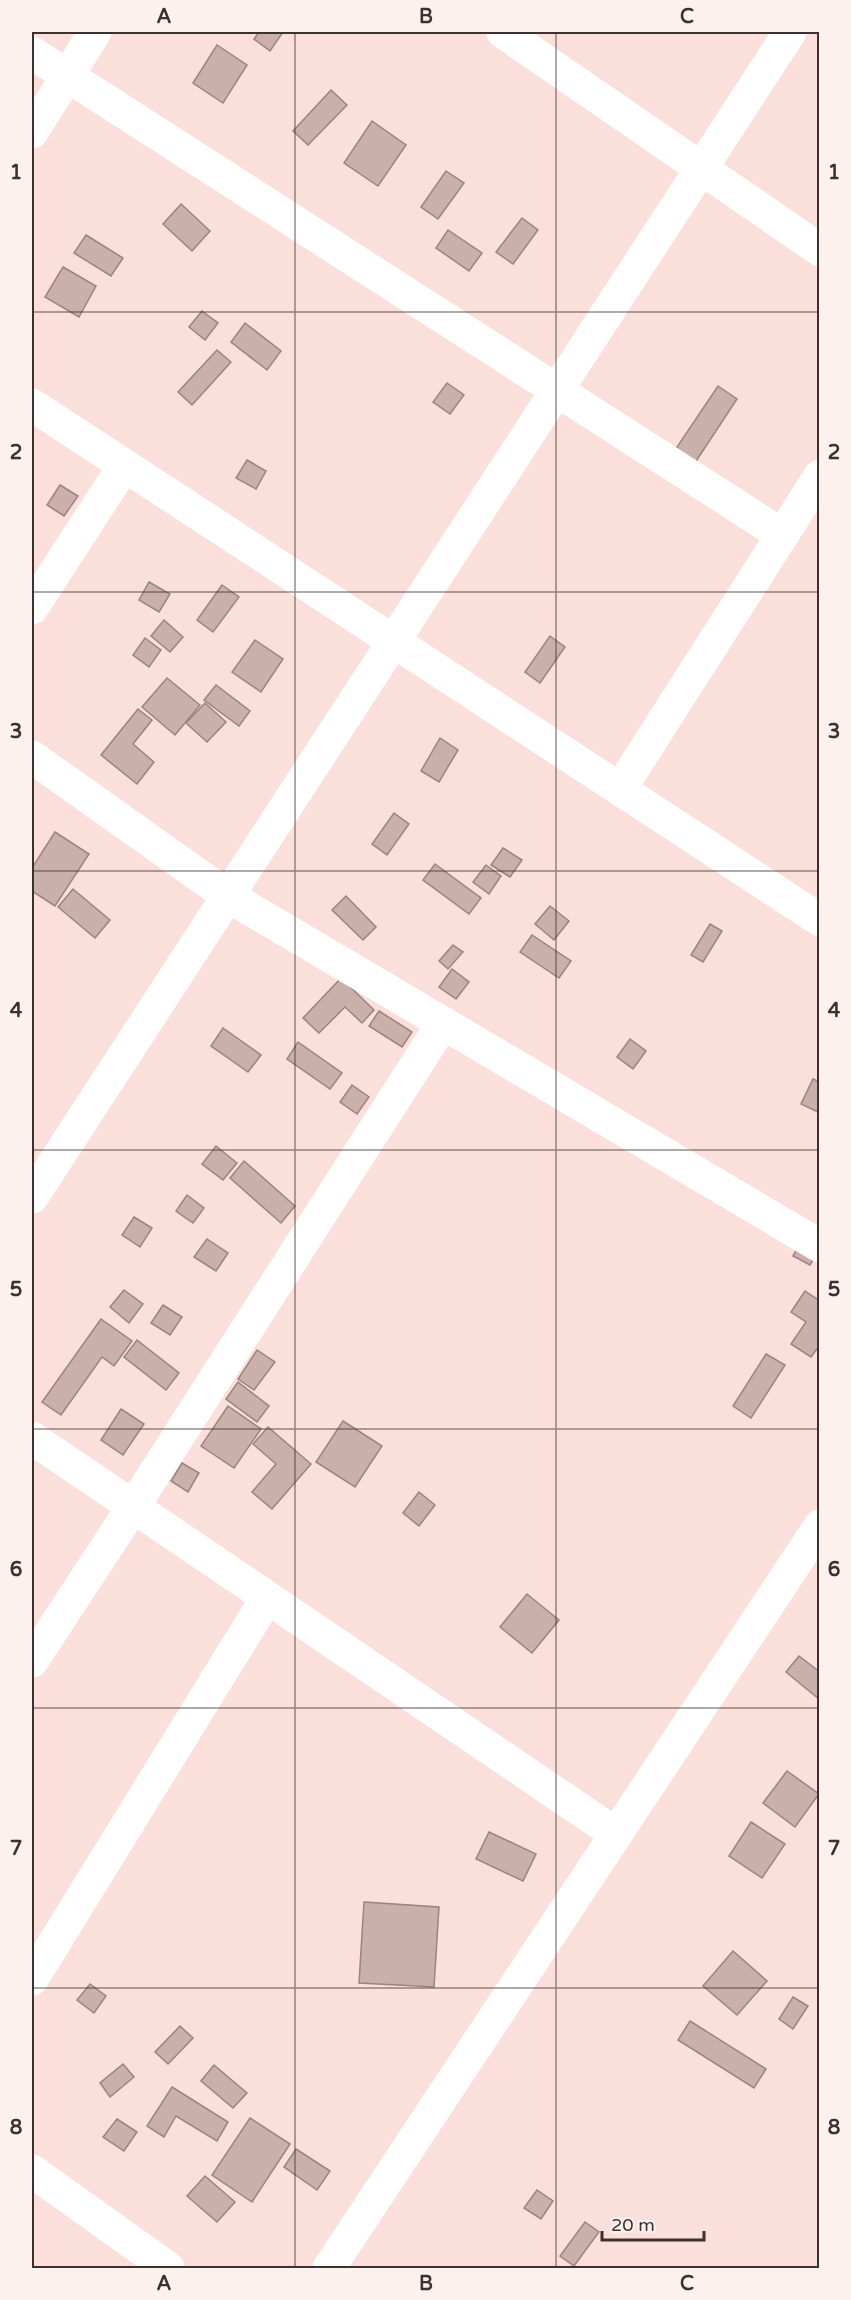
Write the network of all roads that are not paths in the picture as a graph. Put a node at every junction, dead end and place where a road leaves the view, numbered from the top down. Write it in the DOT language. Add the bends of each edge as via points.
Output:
graph roads {
  1 [pos="95,32"];
  2 [pos="503,32"];
  3 [pos="790,32"];
  4 [pos="32,53"];
  5 [pos="67,76"];
  6 [pos="32,132"];
  7 [pos="701,168"];
  8 [pos="819,250"];
  9 [pos="556,390"];
  10 [pos="32,405"];
  11 [pos="124,466"];
  12 [pos="819,476"];
  13 [pos="782,535"];
  14 [pos="32,609"];
  15 [pos="393,641"];
  16 [pos="32,757"];
  17 [pos="620,789"];
  18 [pos="228,896"];
  19 [pos="819,920"];
  20 [pos="443,1023"];
  21 [pos="32,1197"];
  22 [pos="819,1246"];
  23 [pos="32,1438"];
  24 [pos="133,1507"];
  25 [pos="819,1526"];
  26 [pos="267,1598"];
  27 [pos="32,1661"];
  28 [pos="616,1834"];
  29 [pos="32,1979"];
  30 [pos="32,2171"];
  31 [pos="168,2268"];
  32 [pos="329,2268"];
  1 -- 5 [label="street"];
  2 -- 7 [label="street"];
  3 -- 7 [label="street"];
  4 -- 5 [label="street"];
  5 -- 6 [label="street"];
  5 -- 9 [label="street"];
  7 -- 8 [label="street"];
  7 -- 9 [label="street"];
  9 -- 13 [label="street"];
  9 -- 15 [label="street"];
  10 -- 11 [label="street"];
  11 -- 14 [label="street"];
  11 -- 15 [label="street"];
  12 -- 13 [label="street"];
  13 -- 17 [label="street"];
  15 -- 17 [label="street"];
  15 -- 18 [label="street"];
  16 -- 18 [label="street"];
  17 -- 19 [label="street"];
  18 -- 20 [label="street"];
  18 -- 21 [label="street"];
  20 -- 22 [label="street"];
  20 -- 24 [label="street"];
  23 -- 24 [label="street"];
  24 -- 26 [label="street"];
  24 -- 27 [label="street"];
  25 -- 28 [label="street"];
  26 -- 28 [label="street"];
  26 -- 29 [label="street"];
  28 -- 32 [label="street"];
  30 -- 31 [label="street"];
}
